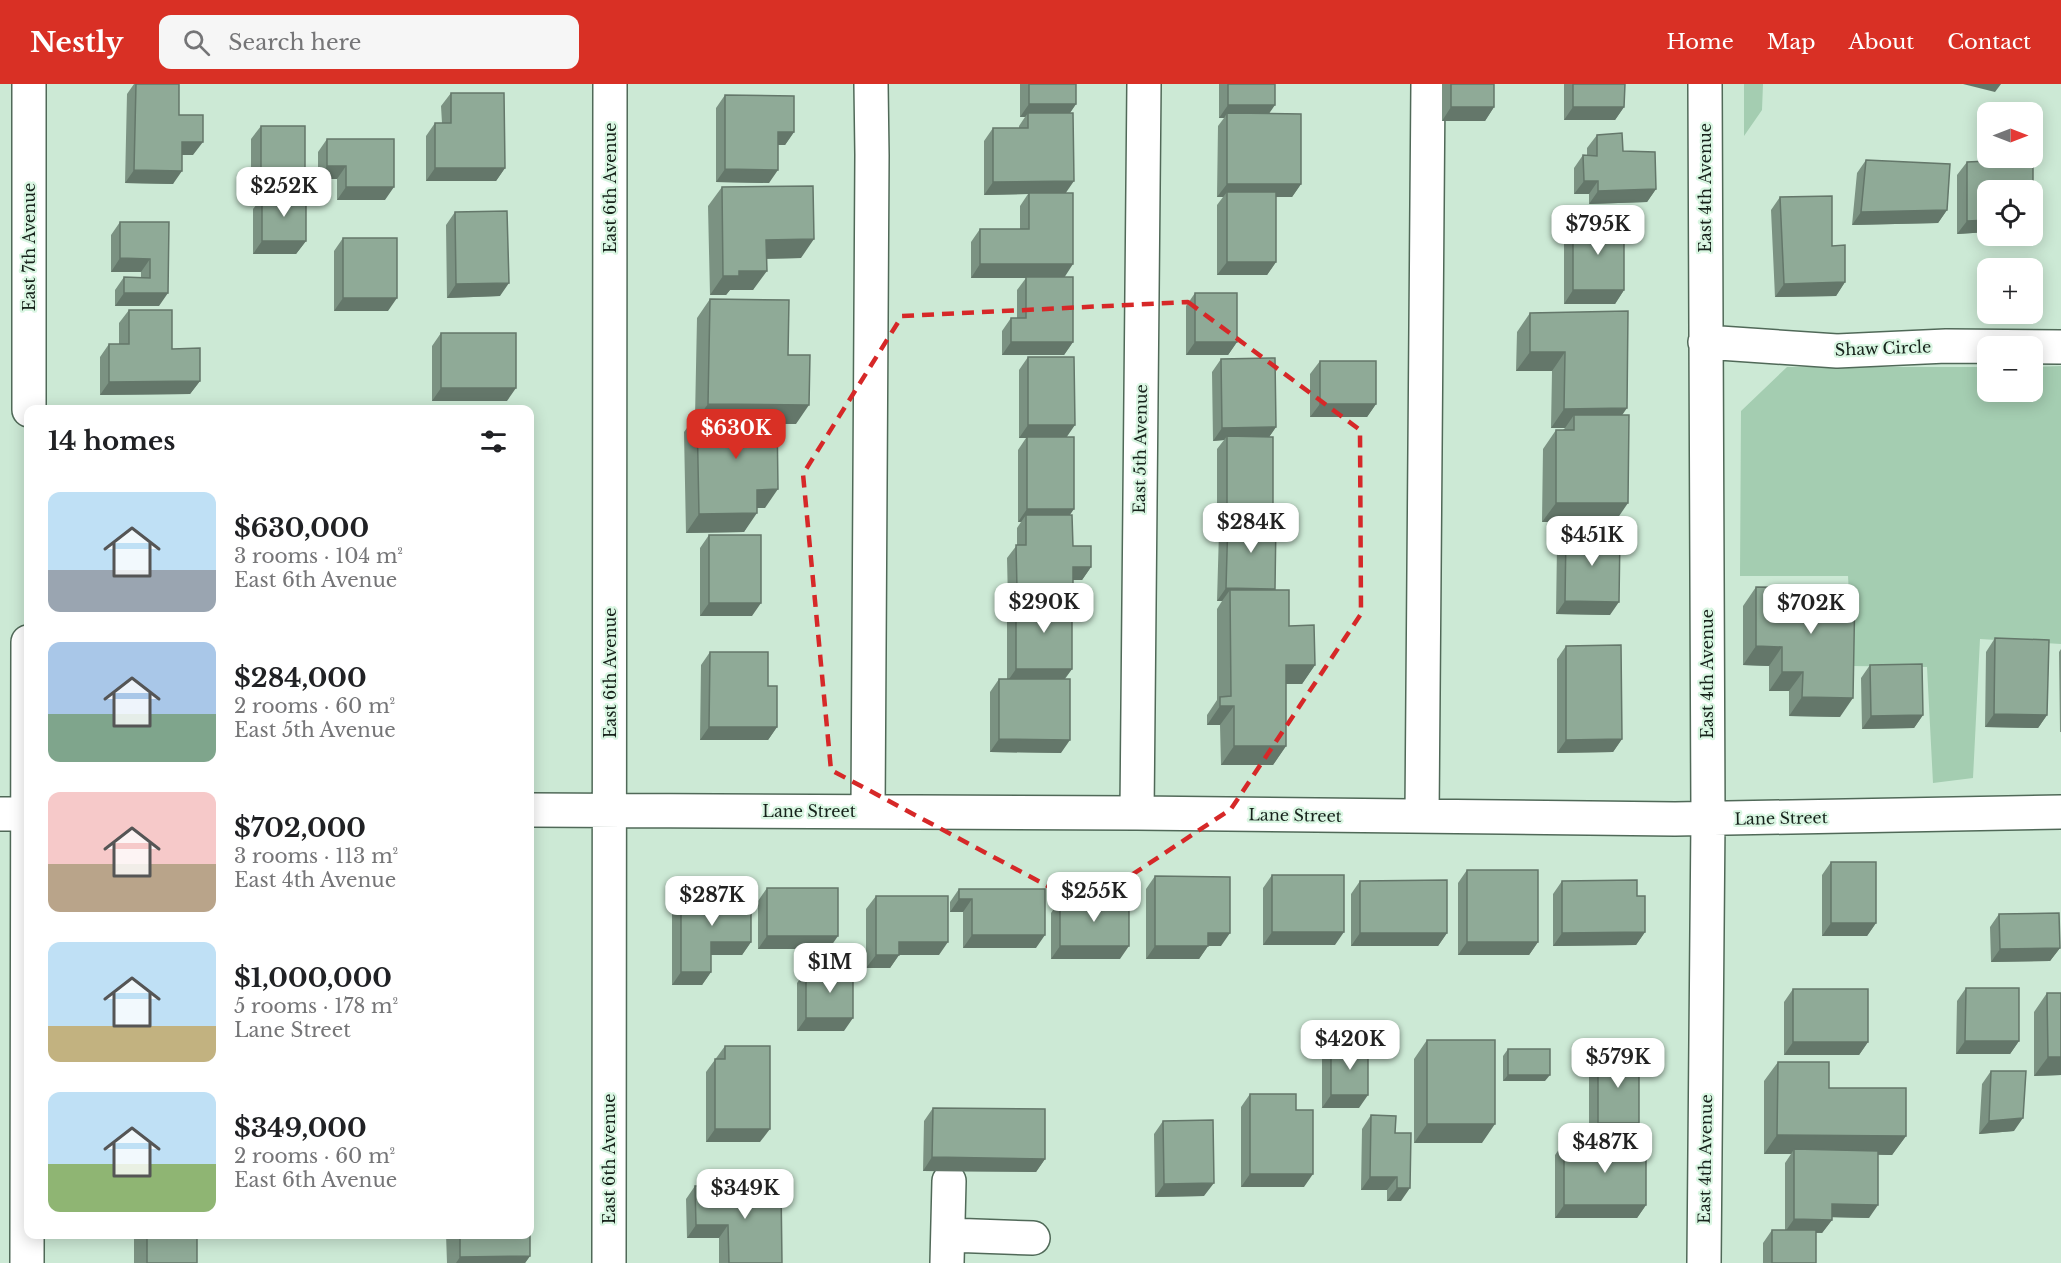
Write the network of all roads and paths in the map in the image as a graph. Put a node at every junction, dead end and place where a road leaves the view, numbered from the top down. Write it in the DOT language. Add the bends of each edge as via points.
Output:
graph roads {
  1 [pos="29,84"];
  2 [pos="610,84"];
  3 [pos="871,84"];
  4 [pos="1144,84"];
  5 [pos="1428,84"];
  6 [pos="1705,84"];
  7 [pos="1705,342"];
  8 [pos="2060,347"];
  9 [pos="29,405"];
  10 [pos="534,810"];
  11 [pos="610,810"];
  12 [pos="868,811"];
  13 [pos="2061,812"];
  14 [pos="1137,813"];
  15 [pos="0,814"];
  16 [pos="24,814"];
  17 [pos="1422,816"];
  18 [pos="1708,819"];
  19 [pos="949,1181"];
  20 [pos="1033,1238"];
  21 [pos="27,1239"];
  22 [pos="947,1249"];
  23 [pos="27,1263"];
  24 [pos="609,1263"];
  25 [pos="1704,1263"];
  1 -- 9 [label="street, East 7th Avenue"];
  2 -- 11 [label="street, East 6th Avenue"];
  3 -- 12 [label="street"];
  4 -- 14 [label="street, East 5th Avenue"];
  5 -- 17 [label="street"];
  6 -- 7 [label="street, East 4th Avenue"];
  7 -- 8 [label="street, Shaw Circle" via="1837,351 1946,346"];
  7 -- 18 [label="street, East 4th Avenue"];
  10 -- 11 [label="street, Lane Street"];
  11 -- 12 [label="street, Lane Street"];
  11 -- 24 [label="street, East 6th Avenue"];
  12 -- 14 [label="street, Lane Street"];
  13 -- 18 [label="street, Lane Street"];
  14 -- 17 [label="street, Lane Street"];
  15 -- 16 [label="street"];
  17 -- 18 [label="street, Lane Street"];
  18 -- 25 [label="street, East 4th Avenue"];
  19 -- 22 [label="street"];
  20 -- 22 [label="street"];
  21 -- 23 [label="street"];
}
